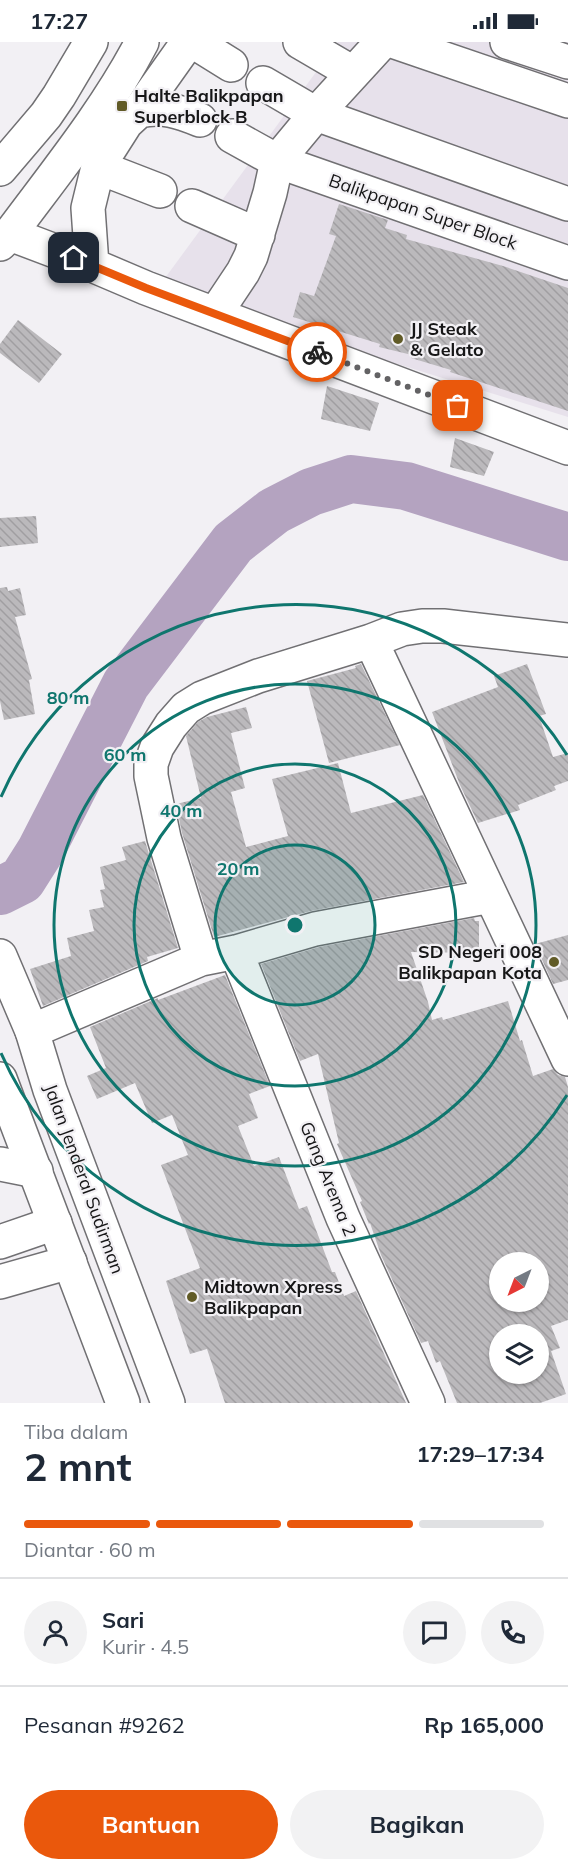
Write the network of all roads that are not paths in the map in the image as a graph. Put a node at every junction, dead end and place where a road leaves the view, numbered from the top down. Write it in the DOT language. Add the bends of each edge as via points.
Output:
graph roads {
  1 [pos="91,42"];
  2 [pos="142,42"];
  3 [pos="188,42"];
  4 [pos="194,42"];
  5 [pos="300,42"];
  6 [pos="382,42"];
  7 [pos="395,42"];
  8 [pos="507,42"];
  9 [pos="568,62"];
  10 [pos="231,65"];
  11 [pos="353,73"];
  12 [pos="263,83"];
  13 [pos="117,89"];
  14 [pos="568,101"];
  15 [pos="139,111"];
  16 [pos="315,114"];
  17 [pos="200,120"];
  18 [pos="232,136"];
  19 [pos="277,161"];
  20 [pos="98,167"];
  21 [pos="0,169"];
  22 [pos="160,191"];
  23 [pos="568,204"];
  24 [pos="192,206"];
  25 [pos="258,235"];
  26 [pos="5,239"];
  27 [pos="568,263"];
  28 [pos="92,265"];
  29 [pos="215,314"];
  30 [pos="568,448"];
  31 [pos="371,640"];
  32 [pos="568,640"];
  33 [pos="491,896"];
  34 [pos="236,952"];
  35 [pos="201,959"];
  36 [pos="4,965"];
  37 [pos="556,1000"];
  38 [pos="32,1031"];
  39 [pos="568,1059"];
  40 [pos="0,1079"];
  41 [pos="0,1164"];
  42 [pos="36,1171"];
  43 [pos="55,1223"];
  44 [pos="0,1242"];
  45 [pos="70,1262"];
  46 [pos="0,1281"];
  47 [pos="123,1403"];
  48 [pos="168,1403"];
  49 [pos="428,1403"];
  1 -- 21 [label="main road" via="60,96"];
  2 -- 13 [label="main road"];
  3 -- 15 [label="main road"];
  4 -- 10 [label="main road"];
  5 -- 11 [label="main road"];
  6 -- 11 [label="main road"];
  7 -- 14 [label="main road"];
  8 -- 9 [label="main road"];
  11 -- 16 [label="main road"];
  12 -- 16 [label="main road"];
  13 -- 15 [label="main road"];
  13 -- 26 [label="main road"];
  15 -- 17 [label="main road" via="156,108"];
  15 -- 20 [label="main road" via="126,123"];
  16 -- 19 [label="main road"];
  16 -- 23 [label="main road"];
  18 -- 19 [label="main road, Balikpapan Super Block"];
  19 -- 25 [label="main road"];
  19 -- 27 [label="main road, Balikpapan Super Block"];
  20 -- 22 [label="main road"];
  20 -- 28 [label="main road" via="88,208"];
  24 -- 25 [label="main road"];
  25 -- 29 [label="main road" via="243,272"];
  26 -- 28 [label="main road"];
  28 -- 29 [label="main road"];
  29 -- 30 [label="main road"];
  31 -- 32 [label="main road" via="422,626"];
  31 -- 33 [label="main road"];
  31 -- 35 [label="main road" via="202,698 171,724 157,747 151,776 164,838"];
  33 -- 34 [label="main road" via="315,929"];
  33 -- 37 [label="main road"];
  34 -- 35 [label="main road"];
  34 -- 49 [label="main road, Gang Arema 2" via="343,1218"];
  35 -- 38 [label="main road"];
  36 -- 38 [label="main road, Jalan Jenderal Sudirman"];
  37 -- 39 [label="main road"];
  38 -- 48 [label="main road, Jalan Jenderal Sudirman" via="50,1090"];
  40 -- 42 [label="main road"];
  41 -- 42 [label="main road"];
  42 -- 43 [label="main road"];
  43 -- 44 [label="main road"];
  43 -- 45 [label="main road"];
  45 -- 46 [label="main road"];
  45 -- 47 [label="main road"];
}
